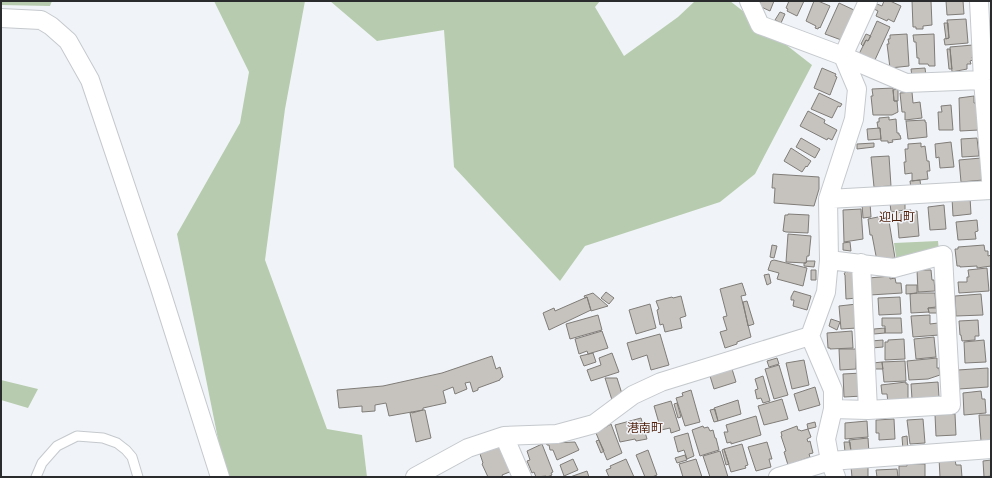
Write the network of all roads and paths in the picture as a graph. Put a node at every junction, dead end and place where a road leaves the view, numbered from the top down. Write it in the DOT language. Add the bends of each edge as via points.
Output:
graph roads {
  1 [pos="749,1"];
  2 [pos="868,1"];
  3 [pos="979,1"];
  4 [pos="1,18"];
  5 [pos="986,23"];
  6 [pos="843,56"];
  7 [pos="983,80"];
  8 [pos="991,180"];
  9 [pos="991,190"];
  10 [pos="828,200"];
  11 [pos="828,260"];
  12 [pos="861,263"];
  13 [pos="810,336"];
  14 [pos="833,409"];
  15 [pos="868,410"];
  16 [pos="504,436"];
  17 [pos="991,449"];
  18 [pos="833,469"];
  19 [pos="36,477"];
  20 [pos="138,477"];
  21 [pos="220,477"];
  22 [pos="415,477"];
  23 [pos="522,477"];
  24 [pos="778,477"];
  1 -- 6 [label="street" via="760,25"];
  2 -- 6 [label="street"];
  3 -- 5 [label="street"];
  4 -- 21 [label="street" via="41,20 51,26 68,41 90,80"];
  5 -- 7 [label="street"];
  6 -- 7 [label="street" via="906,83"];
  6 -- 10 [label="street" via="857,89 854,119"];
  7 -- 8 [label="street"];
  9 -- 10 [label="street"];
  10 -- 11 [label="street"];
  11 -- 12 [label="street"];
  11 -- 13 [label="street" via="826,292"];
  12 -- 15 [label="street"];
  12 -- 15 [label="street" via="894,268 943,255 951,405"];
  13 -- 14 [label="street" via="833,390"];
  13 -- 16 [label="street" via="661,382 633,395 594,424 557,434"];
  14 -- 15 [label="street"];
  14 -- 18 [label="street" via="826,439"];
  16 -- 22 [label="street" via="468,448"];
  16 -- 23 [label="street"];
  17 -- 18 [label="street"];
  18 -- 24 [label="street"];
  19 -- 20 [label="lane" via="42,463 57,446 77,436 103,438 117,443 132,457"];
}
